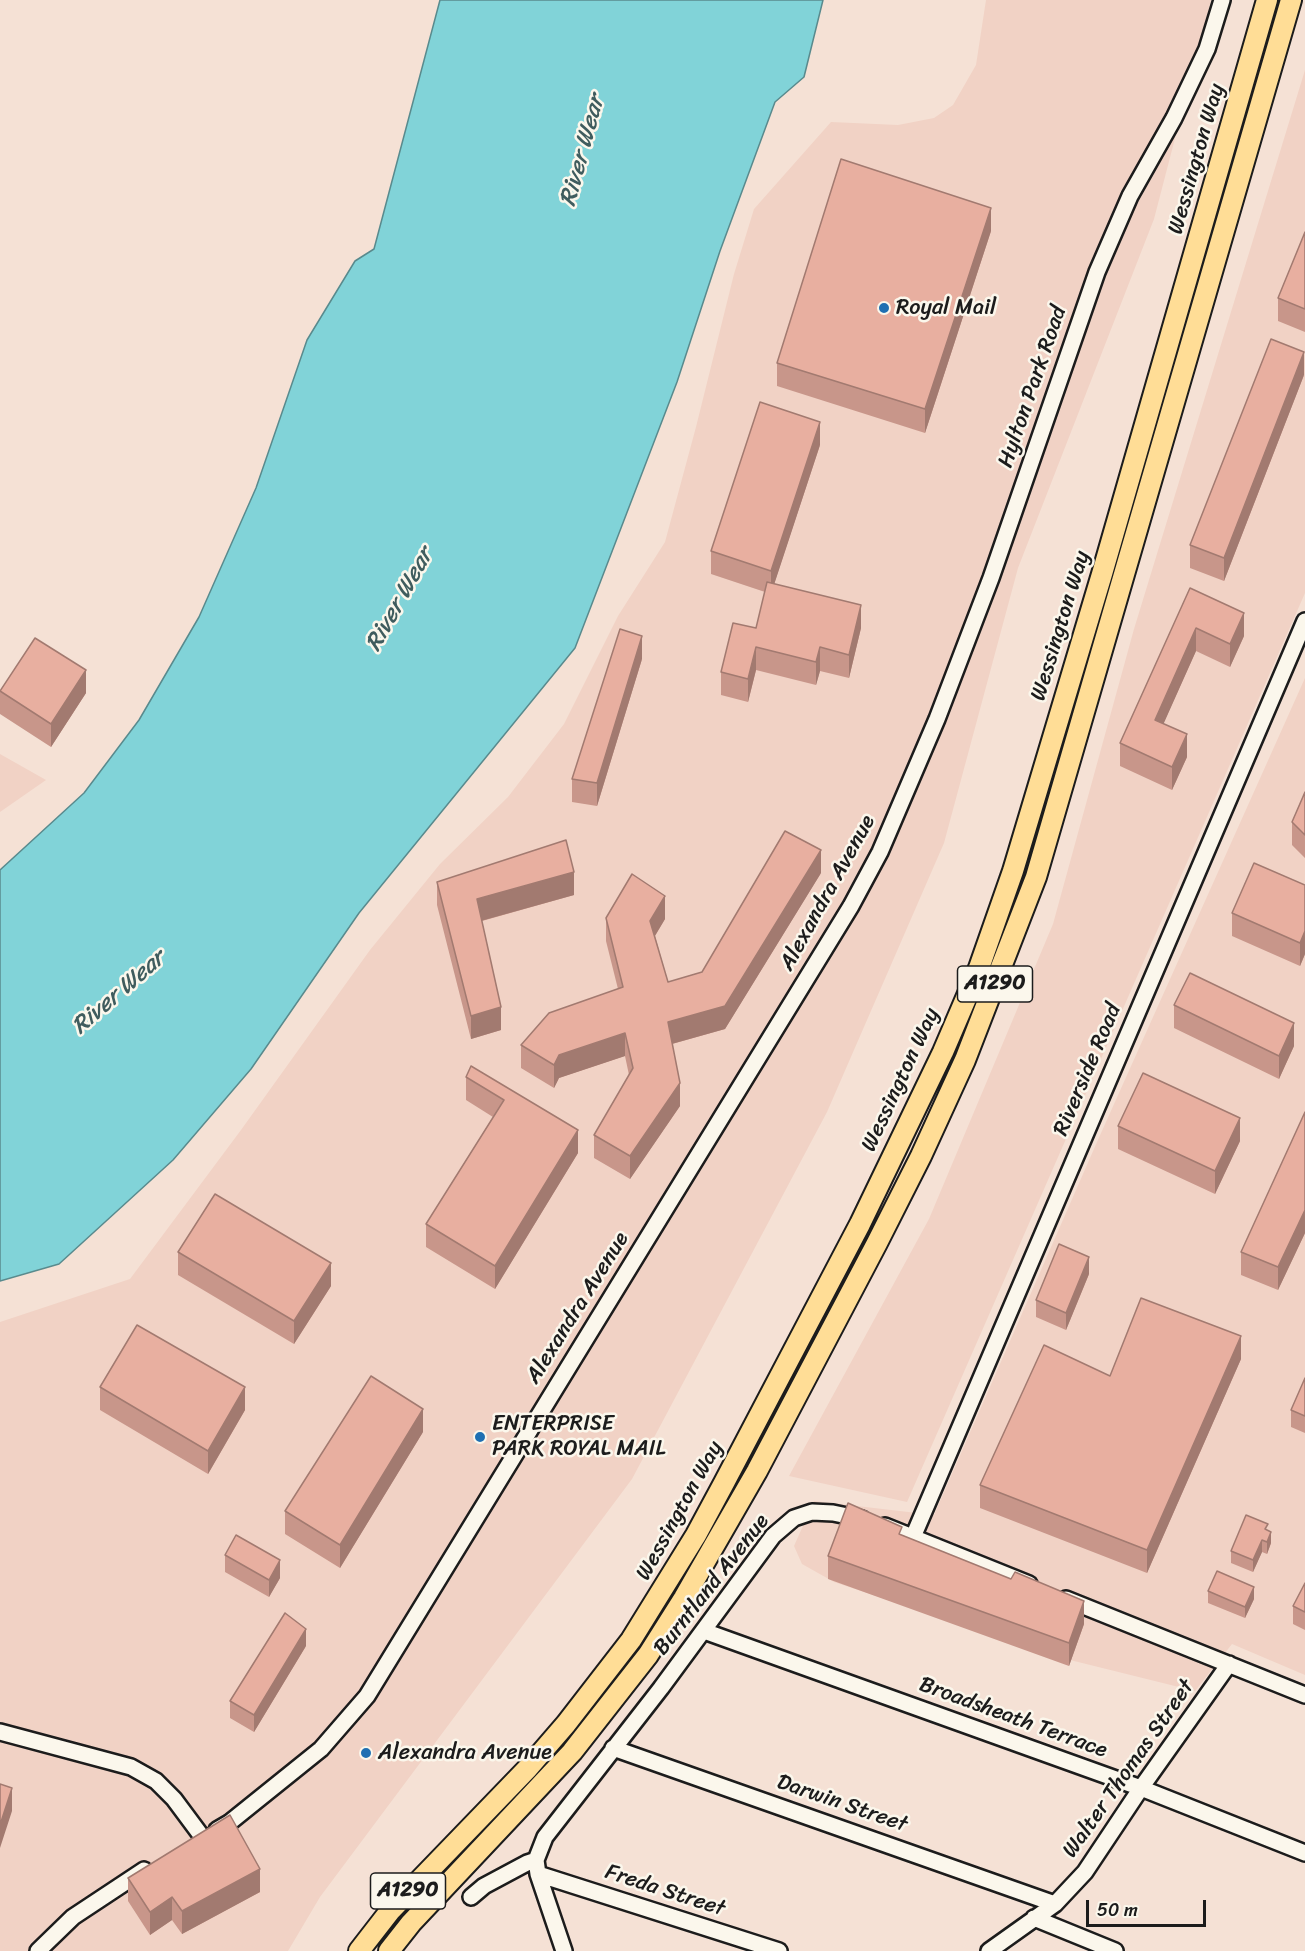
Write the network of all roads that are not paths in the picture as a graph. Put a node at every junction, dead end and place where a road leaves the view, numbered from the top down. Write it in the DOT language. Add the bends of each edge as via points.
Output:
graph roads {
  1 [pos="1222,0"];
  2 [pos="1268,0"];
  3 [pos="1291,0"];
  4 [pos="1305,621"];
  5 [pos="905,796"];
  6 [pos="913,1537"];
  7 [pos="704,1631"];
  8 [pos="1229,1664"];
  9 [pos="1305,1695"];
  10 [pos="0,1732"];
  11 [pos="613,1748"];
  12 [pos="1141,1788"];
  13 [pos="1305,1853"];
  14 [pos="157,1863"];
  15 [pos="537,1867"];
  16 [pos="471,1897"];
  17 [pos="1055,1904"];
  18 [pos="1034,1918"];
  19 [pos="38,1951"];
  20 [pos="359,1951"];
  21 [pos="389,1951"];
  22 [pos="564,1951"];
  23 [pos="780,1951"];
  24 [pos="989,1951"];
  25 [pos="1115,1951"];
  1 -- 5 [label="street, Hylton Park Road" via="1207,49 1130,196 1097,272 991,578"];
  2 -- 20 [label="main road, Wessington Way / A1290" via="1013,871 979,968 943,1052 860,1224 724,1483 631,1640 536,1760 390,1911"];
  3 -- 21 [label="main road, Wessington Way / A1290" via="1036,878 960,1071 877,1243 757,1471 648,1655 572,1752"];
  4 -- 6 [label="street, Riverside Road"];
  5 -- 10 [label="street, Alexandra Avenue" via="845,916 367,1696 321,1749 229,1823 198,1840 174,1799 156,1781 131,1767"];
  6 -- 7 [label="street, Burntland Avenue" via="875,1522 832,1513 812,1512 794,1518 773,1536"];
  6 -- 8 [label="street, Burntland Avenue"];
  7 -- 11 [label="street, Burntland Avenue"];
  7 -- 12 [label="street, Broadsheath Terrace"];
  8 -- 9 [label="street, Burntland Avenue"];
  8 -- 12 [label="street, Walter Thomas Street"];
  11 -- 15 [label="street, Burntland Avenue" via="545,1837"];
  11 -- 17 [label="street, Darwin Street"];
  12 -- 13 [label="street, Broadsheath Terrace"];
  12 -- 17 [label="street, Walter Thomas Street" via="1085,1872"];
  14 -- 19 [label="street" via="73,1917"];
  15 -- 16 [label="street" via="527,1863"];
  15 -- 22 [label="street"];
  15 -- 23 [label="street, Freda Street"];
  17 -- 18 [label="street, Walter Thomas Street"];
  18 -- 24 [label="street, Walter Thomas Street"];
  18 -- 25 [label="street"];
}
